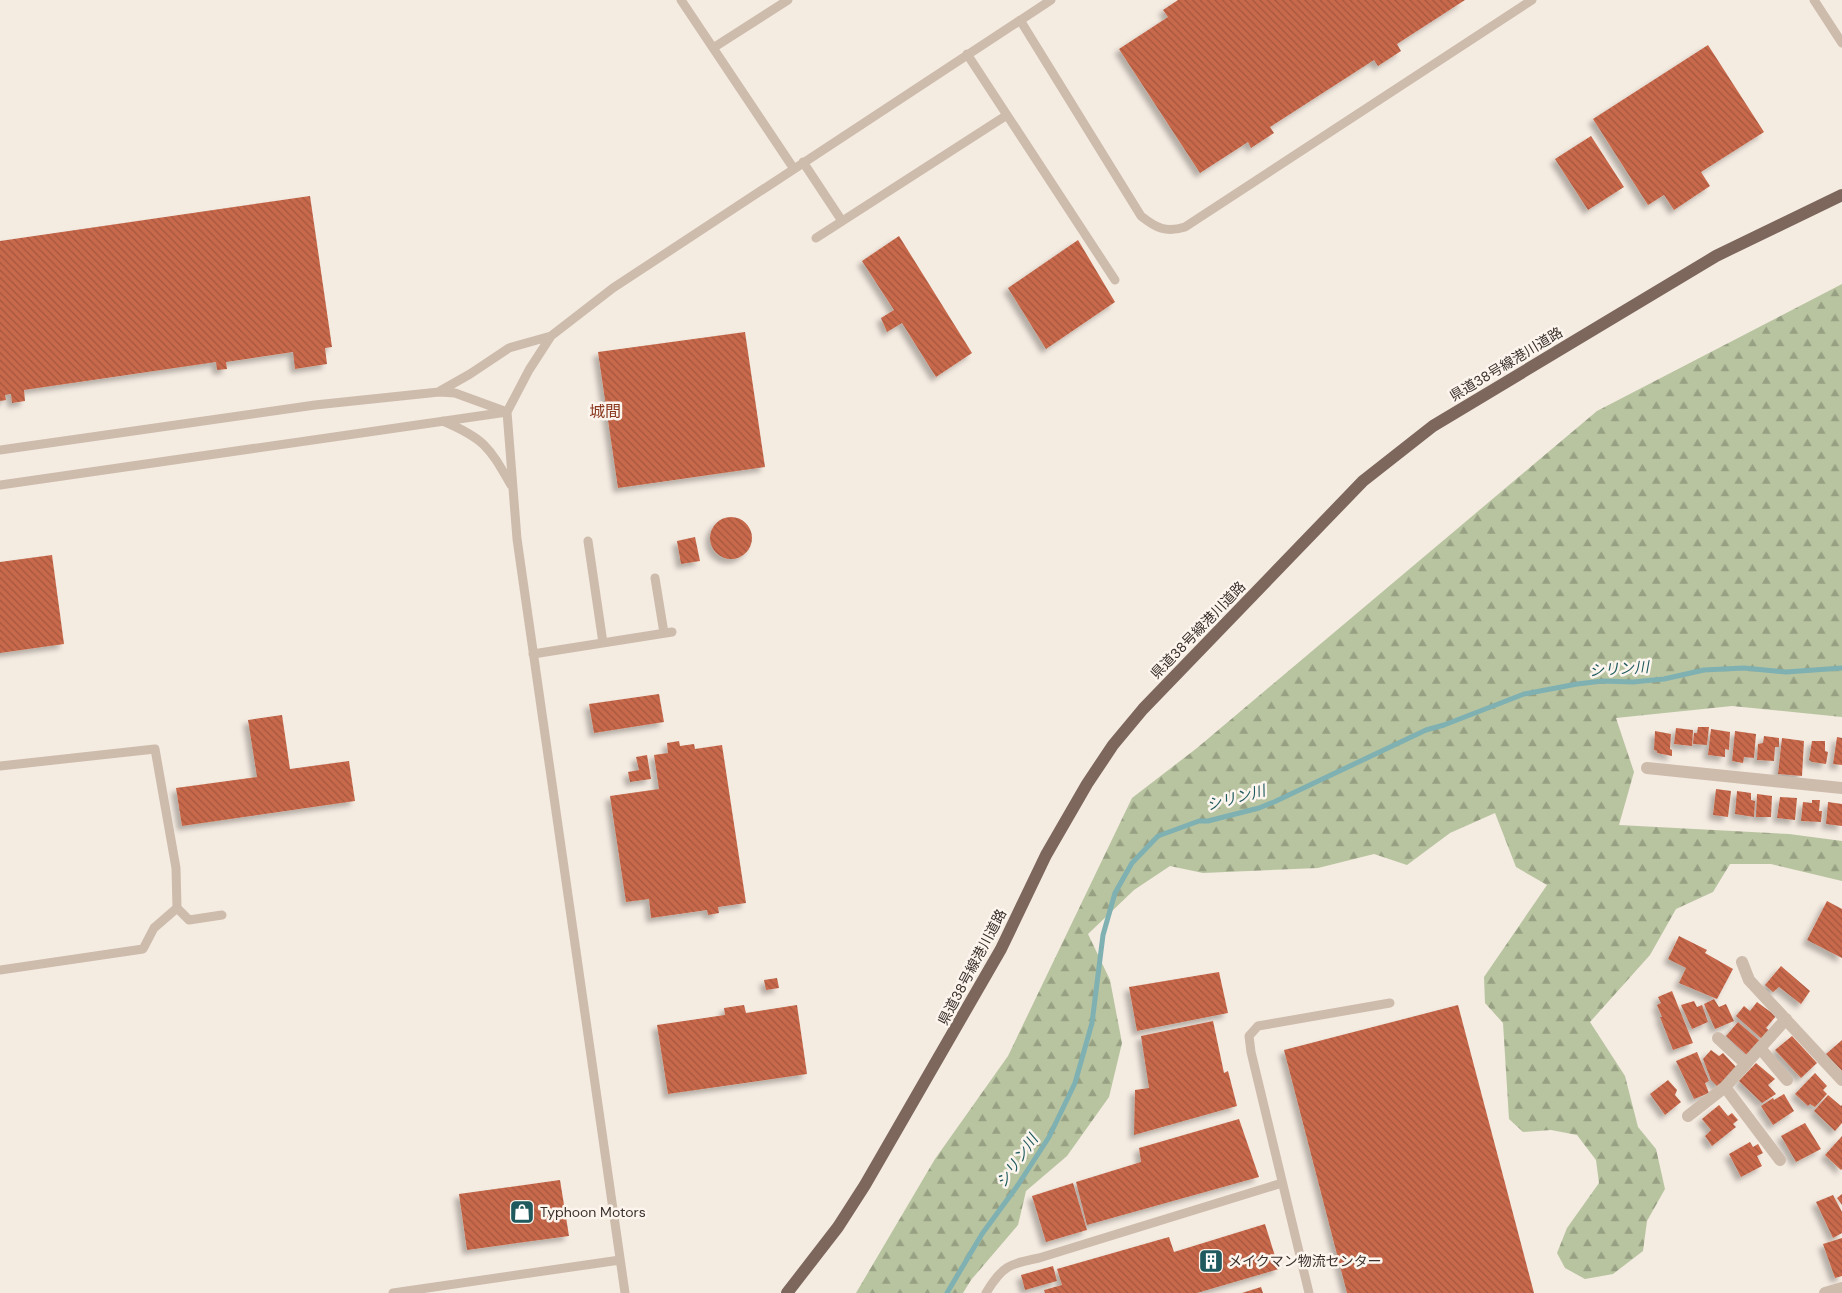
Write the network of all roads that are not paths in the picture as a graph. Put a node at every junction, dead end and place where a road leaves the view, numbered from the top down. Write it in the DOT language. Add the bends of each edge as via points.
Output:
graph roads {
  1 [pos="681,0"];
  2 [pos="788,0"];
  3 [pos="1050,0"];
  4 [pos="1532,0"];
  5 [pos="1814,0"];
  6 [pos="1020,20"];
  7 [pos="1842,42"];
  8 [pos="713,48"];
  9 [pos="967,54"];
  10 [pos="1007,115"];
  11 [pos="803,162"];
  12 [pos="794,168"];
  13 [pos="1842,195"];
  14 [pos="842,221"];
  15 [pos="816,238"];
  16 [pos="1116,280"];
  17 [pos="550,336"];
  18 [pos="439,392"];
  19 [pos="508,412"];
  20 [pos="443,421"];
  21 [pos="0,450"];
  22 [pos="0,485"];
  23 [pos="513,488"];
  24 [pos="588,541"];
  25 [pos="655,578"];
  26 [pos="603,642"];
  27 [pos="533,654"];
  28 [pos="0,766"];
  29 [pos="1647,768"];
  30 [pos="1842,788"];
  31 [pos="178,908"];
  32 [pos="222,915"];
  33 [pos="1742,962"];
  34 [pos="0,970"];
  35 [pos="1390,1003"];
  36 [pos="1786,1019"];
  37 [pos="1718,1038"];
  38 [pos="1760,1048"];
  39 [pos="1746,1064"];
  40 [pos="1787,1080"];
  41 [pos="1842,1080"];
  42 [pos="1725,1087"];
  43 [pos="1688,1116"];
  44 [pos="1780,1160"];
  45 [pos="1282,1183"];
  46 [pos="620,1260"];
  47 [pos="1842,1288"];
  48 [pos="393,1293"];
  49 [pos="625,1293"];
  50 [pos="787,1293"];
  51 [pos="986,1293"];
  52 [pos="1309,1293"];
  53 [pos="1825,1293"];
  1 -- 8 [label="lane"];
  2 -- 8 [label="lane"];
  3 -- 6 [label="lane"];
  4 -- 6 [label="lane" via="1185,226 1173,230 1161,229 1141,216"];
  5 -- 7 [label="lane"];
  6 -- 9 [label="lane"];
  8 -- 12 [label="lane"];
  9 -- 10 [label="lane"];
  9 -- 11 [label="lane"];
  10 -- 14 [label="lane"];
  10 -- 16 [label="lane"];
  11 -- 12 [label="lane"];
  11 -- 14 [label="lane"];
  12 -- 17 [label="lane" via="613,288"];
  13 -- 50 [label="main road, 県道38号線港川道路" via="1716,256 1433,426 1363,481 1143,709 1113,745 1078,800 1046,855 1001,949 865,1185 838,1227"];
  14 -- 15 [label="lane"];
  17 -- 18 [label="lane" via="510,348"];
  17 -- 19 [label="lane"];
  18 -- 19 [label="lane" via="456,393"];
  18 -- 21 [label="lane" via="315,405"];
  19 -- 20 [label="lane"];
  19 -- 23 [label="lane"];
  20 -- 22 [label="lane"];
  20 -- 23 [label="lane" via="466,431 489,448"];
  23 -- 27 [label="lane"];
  24 -- 26 [label="lane"];
  25 -- 26 [label="lane" via="668,632"];
  26 -- 27 [label="lane"];
  27 -- 46 [label="lane"];
  28 -- 31 [label="lane" via="155,749 176,868"];
  29 -- 30 [label="street"];
  31 -- 32 [label="lane" via="188,920"];
  31 -- 34 [label="lane" via="154,928 143,949"];
  33 -- 36 [label="street" via="1749,980"];
  35 -- 45 [label="lane" via="1258,1026 1249,1036"];
  36 -- 38 [label="street"];
  36 -- 41 [label="street"];
  37 -- 39 [label="street"];
  38 -- 39 [label="street"];
  38 -- 40 [label="street"];
  39 -- 42 [label="street"];
  42 -- 43 [label="street"];
  42 -- 44 [label="street"];
  45 -- 51 [label="lane" via="1015,1263 997,1275"];
  45 -- 52 [label="lane"];
  46 -- 48 [label="lane"];
  46 -- 49 [label="lane"];
  47 -- 53 [label="street"];
}
